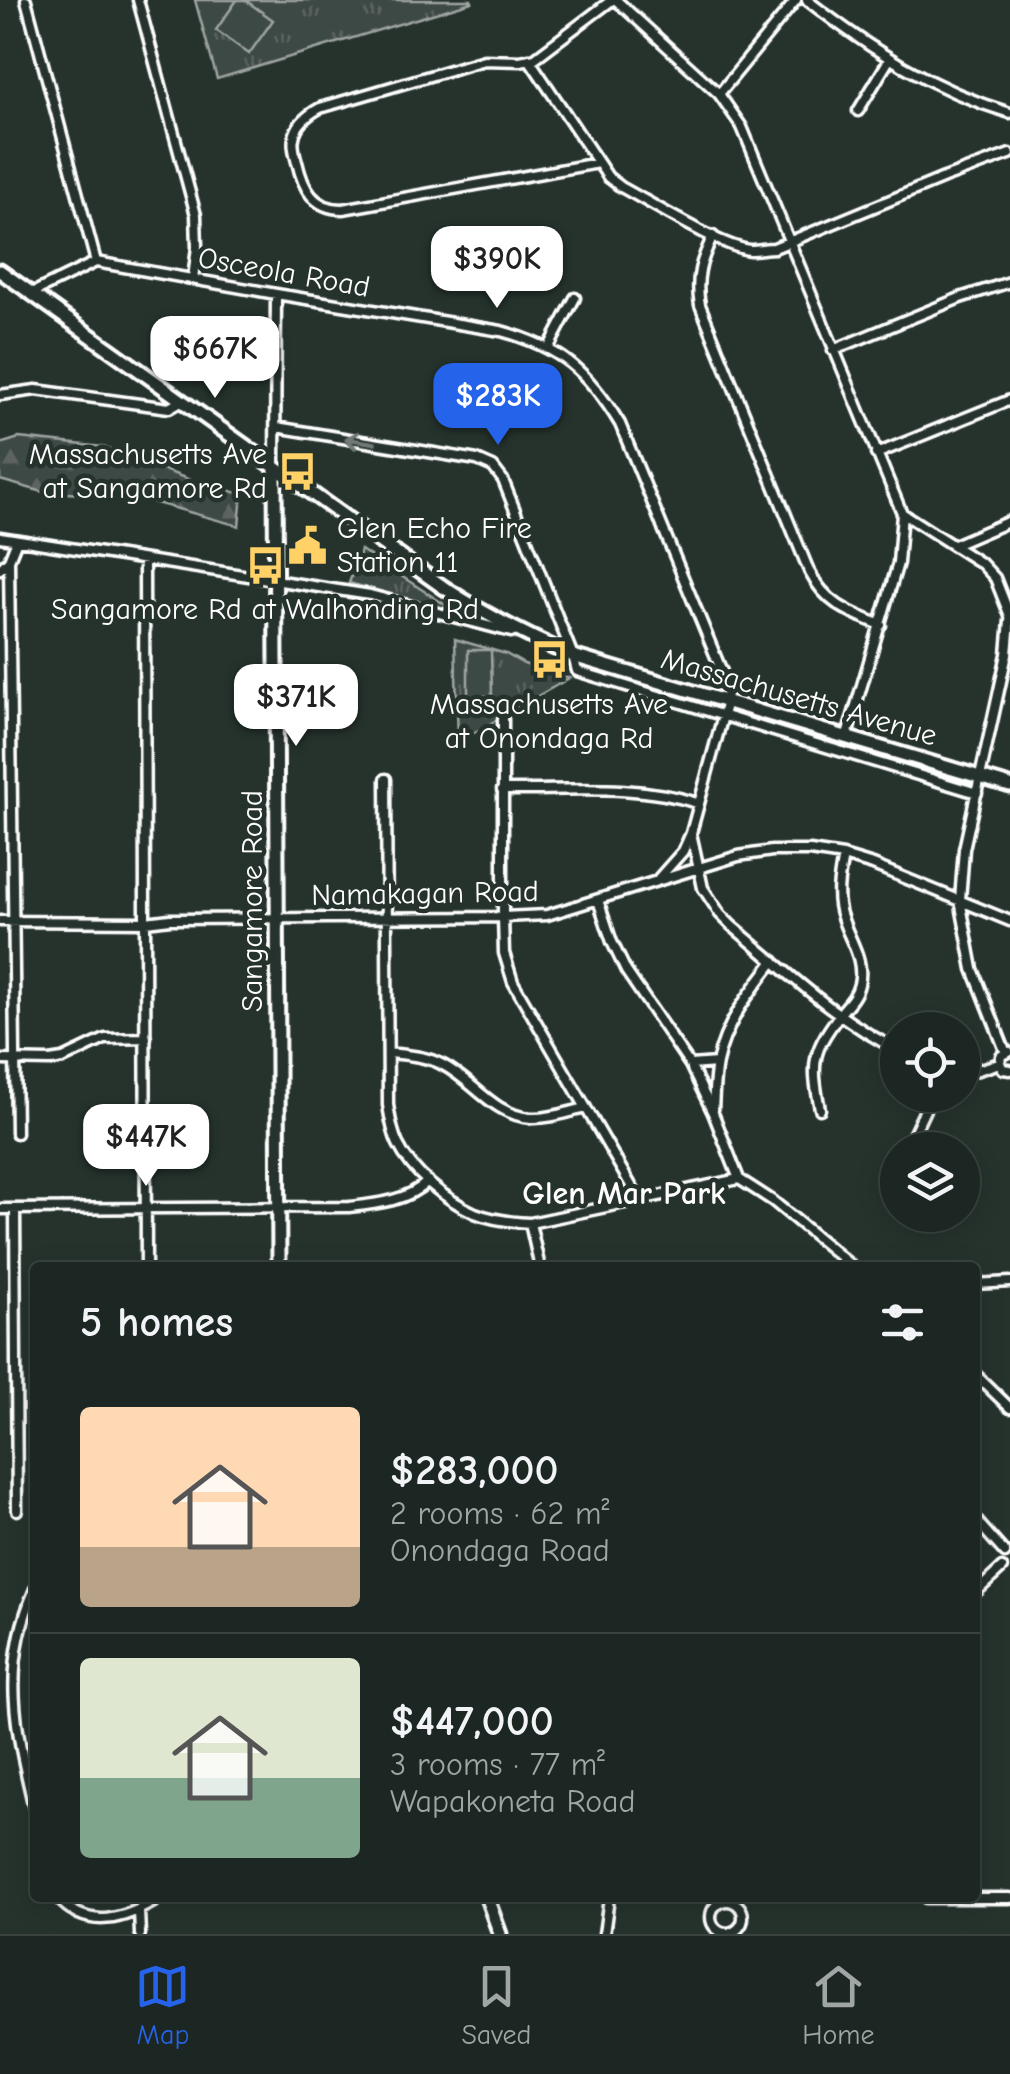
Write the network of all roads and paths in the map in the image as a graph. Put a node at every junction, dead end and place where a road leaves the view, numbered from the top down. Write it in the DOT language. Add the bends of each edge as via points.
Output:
graph roads {
  1 [pos="26,0"];
  2 [pos="138,0"];
  3 [pos="614,0"];
  4 [pos="796,0"];
  5 [pos="808,0"];
  6 [pos="530,59"];
  7 [pos="889,60"];
  8 [pos="720,94"];
  9 [pos="858,111"];
  10 [pos="1010,113"];
  11 [pos="1010,154"];
  12 [pos="598,163"];
  13 [pos="713,236"];
  14 [pos="789,242"];
  15 [pos="96,262"];
  16 [pos="0,270"];
  17 [pos="193,279"];
  18 [pos="1010,282"];
  19 [pos="32,293"];
  20 [pos="276,294"];
  21 [pos="576,298"];
  22 [pos="549,348"];
  23 [pos="834,350"];
  24 [pos="0,395"];
  25 [pos="1010,400"];
  26 [pos="180,401"];
  27 [pos="276,427"];
  28 [pos="876,454"];
  29 [pos="275,468"];
  30 [pos="902,514"];
  31 [pos="1010,521"];
  32 [pos="0,537"];
  33 [pos="18,540"];
  34 [pos="954,545"];
  35 [pos="9,560"];
  36 [pos="144,561"];
  37 [pos="0,569"];
  38 [pos="275,580"];
  39 [pos="1010,618"];
  40 [pos="881,625"];
  41 [pos="526,636"];
  42 [pos="1009,655"];
  43 [pos="573,656"];
  44 [pos="727,701"];
  45 [pos="722,717"];
  46 [pos="502,718"];
  47 [pos="847,736"];
  48 [pos="981,777"];
  49 [pos="386,779"];
  50 [pos="1010,786"];
  51 [pos="502,790"];
  52 [pos="977,793"];
  53 [pos="697,803"];
  54 [pos="691,833"];
  55 [pos="843,856"];
  56 [pos="698,868"];
  57 [pos="657,882"];
  58 [pos="598,900"];
  59 [pos="960,900"];
  60 [pos="503,917"];
  61 [pos="277,918"];
  62 [pos="387,918"];
  63 [pos="1010,920"];
  64 [pos="0,921"];
  65 [pos="15,921"];
  66 [pos="146,922"];
  67 [pos="774,961"];
  68 [pos="840,1014"];
  69 [pos="146,1038"];
  70 [pos="880,1041"];
  71 [pos="1008,1052"];
  72 [pos="388,1053"];
  73 [pos="0,1060"];
  74 [pos="16,1060"];
  75 [pos="717,1063"];
  76 [pos="1000,1063"];
  77 [pos="690,1065"];
  78 [pos="980,1070"];
  79 [pos="1010,1070"];
  80 [pos="586,1108"];
  81 [pos="820,1110"];
  82 [pos="713,1113"];
  83 [pos="16,1132"];
  84 [pos="740,1180"];
  85 [pos="428,1181"];
  86 [pos="640,1201"];
  87 [pos="278,1206"];
  88 [pos="146,1208"];
  89 [pos="0,1209"];
  90 [pos="16,1209"];
  91 [pos="530,1223"];
  92 [pos="146,1262"];
  93 [pos="280,1262"];
  94 [pos="539,1262"];
  95 [pos="847,1262"];
  96 [pos="1010,1282"];
  97 [pos="980,1284"];
  98 [pos="980,1379"];
  99 [pos="1010,1408"];
  100 [pos="17,1510"];
  101 [pos="980,1524"];
  102 [pos="1007,1552"];
  103 [pos="1006,1570"];
  104 [pos="980,1590"];
  105 [pos="30,1600"];
  106 [pos="30,1791"];
  107 [pos="980,1898"];
  108 [pos="1010,1898"];
  109 [pos="62,1902"];
  110 [pos="153,1902"];
  111 [pos="489,1902"];
  112 [pos="608,1902"];
  113 [pos="719,1902"];
  114 [pos="728,1902"];
  115 [pos="138,1911"];
  116 [pos="140,1934"];
  117 [pos="500,1934"];
  118 [pos="604,1934"];
  1 -- 15 [label="street"];
  2 -- 17 [label="street" via="196,214"];
  3 -- 6 [label="street"];
  3 -- 8 [label="street"];
  4 -- 8 [label="street"];
  5 -- 7 [label="street"];
  6 -- 12 [label="street"];
  6 -- 12 [label="street" via="484,60 309,114 293,138 310,196 343,209"];
  7 -- 9 [label="street"];
  7 -- 10 [label="street"];
  8 -- 14 [label="street" via="742,127"];
  11 -- 14 [label="street"];
  12 -- 13 [label="street" via="621,187"];
  13 -- 14 [label="street" via="752,250"];
  13 -- 40 [label="street" via="698,270 700,305 809,571 842,610"];
  14 -- 23 [label="street"];
  15 -- 17 [label="street, Osceola Road"];
  15 -- 19 [label="street"];
  16 -- 19 [label="main road, Massachusetts Avenue"];
  17 -- 20 [label="street, Osceola Road"];
  18 -- 23 [label="street"];
  19 -- 26 [label="main road, Massachusetts Avenue"];
  20 -- 22 [label="street, Osceola Road" via="500,331"];
  20 -- 27 [label="street, Sangamore Road"];
  21 -- 22 [label="street"];
  22 -- 44 [label="street, Osceola Road" via="588,378 620,424 725,680"];
  23 -- 28 [label="street"];
  24 -- 26 [label="street" via="36,390 169,408"];
  25 -- 28 [label="street"];
  26 -- 29 [label="main road, Massachusetts Avenue"];
  27 -- 29 [label="street, Sangamore Road"];
  43 -- 27 [label="street, one-way" via="492,466"];
  28 -- 30 [label="street"];
  29 -- 38 [label="main road, Sangamore Road"];
  29 -- 41 [label="main road, Massachusetts Avenue" via="457,596"];
  30 -- 34 [label="street"];
  30 -- 40 [label="street" via="898,564"];
  31 -- 34 [label="street"];
  32 -- 33 [label="street"];
  33 -- 35 [label="street"];
  33 -- 36 [label="street"];
  34 -- 39 [label="street" via="995,578"];
  35 -- 37 [label="street"];
  35 -- 65 [label="street"];
  36 -- 38 [label="street"];
  36 -- 66 [label="street"];
  38 -- 41 [label="street" via="370,595"];
  38 -- 61 [label="main road, Sangamore Road"];
  39 -- 42 [label="street"];
  40 -- 47 [label="street"];
  41 -- 43 [label="main road, Massachusetts Avenue"];
  42 -- 48 [label="street"];
  43 -- 44 [label="main road, Massachusetts Avenue"];
  43 -- 45 [label="street, Massachusetts Avenue" via="577,672"];
  44 -- 45 [label="street"];
  44 -- 47 [label="main road, Massachusetts Avenue"];
  45 -- 52 [label="street, Massachusetts Avenue"];
  45 -- 53 [label="street"];
  46 -- 51 [label="street"];
  47 -- 48 [label="main road, Massachusetts Avenue"];
  48 -- 50 [label="main road, Massachusetts Avenue"];
  48 -- 52 [label="street"];
  49 -- 62 [label="street"];
  51 -- 53 [label="street" via="643,791"];
  51 -- 60 [label="street"];
  52 -- 59 [label="street"];
  53 -- 54 [label="street"];
  54 -- 56 [label="street"];
  54 -- 57 [label="street"];
  55 -- 56 [label="street, Namakagan Road" via="772,851"];
  55 -- 59 [label="street, Namakagan Road"];
  55 -- 68 [label="street" via="839,903 861,965 856,992"];
  56 -- 57 [label="street, Namakagan Road"];
  56 -- 67 [label="street" via="720,914"];
  57 -- 58 [label="street, Namakagan Road"];
  58 -- 60 [label="street, Namakagan Road" via="546,915"];
  58 -- 77 [label="street" via="626,972"];
  59 -- 63 [label="street, Namakagan Road"];
  59 -- 71 [label="street" via="973,969"];
  60 -- 62 [label="street, Namakagan Road"];
  60 -- 80 [label="street" via="513,982"];
  61 -- 62 [label="street, Namakagan Road"];
  61 -- 66 [label="street, Namakagan Road"];
  61 -- 87 [label="main road, Sangamore Road"];
  62 -- 72 [label="street"];
  64 -- 65 [label="street, Namakagan Road"];
  65 -- 66 [label="street, Namakagan Road"];
  65 -- 74 [label="street"];
  66 -- 69 [label="street"];
  67 -- 68 [label="street"];
  67 -- 75 [label="street" via="735,1015"];
  68 -- 70 [label="street"];
  68 -- 81 [label="street" via="815,1056"];
  69 -- 74 [label="street" via="104,1040 63,1059"];
  69 -- 88 [label="street"];
  71 -- 76 [label="street"];
  72 -- 80 [label="street" via="440,1063 518,1116"];
  72 -- 85 [label="street" via="392,1129 408,1162"];
  73 -- 74 [label="street"];
  74 -- 83 [label="street"];
  75 -- 77 [label="street"];
  75 -- 82 [label="street"];
  76 -- 78 [label="street"];
  76 -- 79 [label="street"];
  77 -- 82 [label="street"];
  80 -- 86 [label="street"];
  82 -- 84 [label="street"];
  84 -- 86 [label="street"];
  84 -- 95 [label="street"];
  85 -- 87 [label="street" via="417,1192 378,1204"];
  85 -- 91 [label="street" via="476,1213"];
  86 -- 91 [label="street"];
  87 -- 88 [label="street"];
  87 -- 93 [label="main road, Sangamore Road"];
  88 -- 90 [label="street"];
  88 -- 92 [label="street"];
  89 -- 90 [label="street"];
  90 -- 100 [label="street"];
  91 -- 94 [label="street"];
  96 -- 97 [label="street"];
  98 -- 99 [label="street"];
  101 -- 102 [label="street"];
  102 -- 103 [label="street" via="1001,1560"];
  103 -- 104 [label="street"];
  105 -- 106 [label="street" via="15,1632 8,1686"];
  107 -- 108 [label="street"];
  109 -- 115 [label="street" via="86,1918"];
  110 -- 115 [label="street"];
  111 -- 117 [label="main road"];
  112 -- 118 [label="street"];
  113 -- 114 [label="street" via="713,1926 732,1933 741,1927 743,1912"];
  115 -- 116 [label="street"];
}
